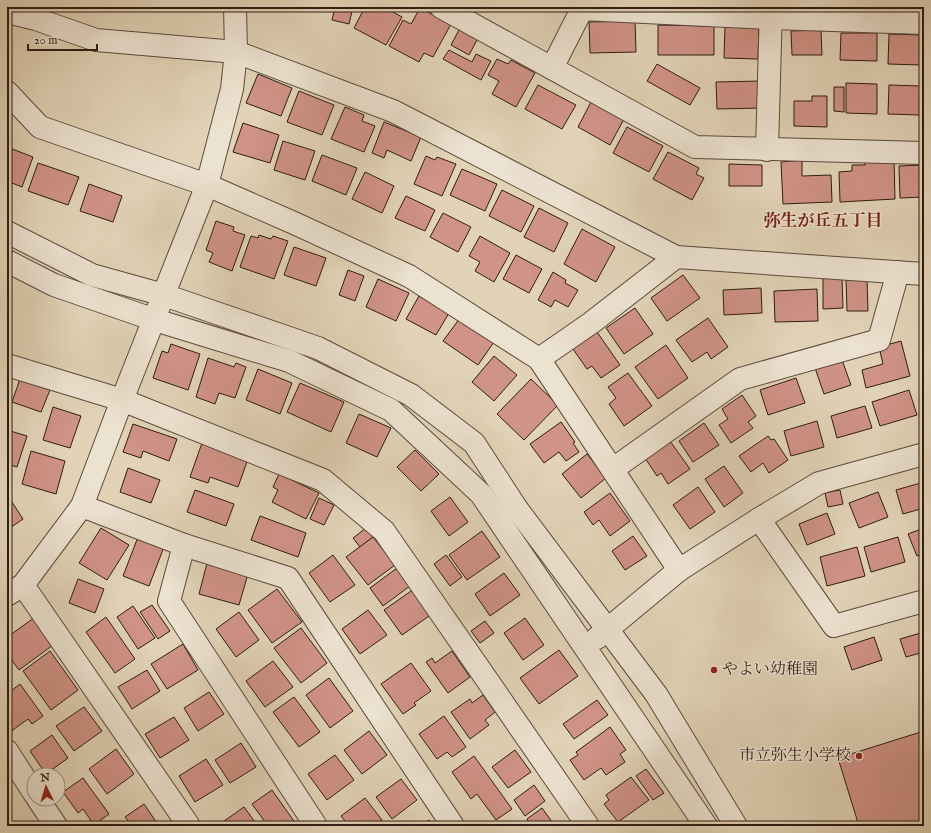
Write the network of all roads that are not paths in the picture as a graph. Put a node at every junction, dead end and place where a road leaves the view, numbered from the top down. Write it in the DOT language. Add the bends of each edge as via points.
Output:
graph roads {
  1 [pos="235,7"];
  2 [pos="441,7"];
  3 [pos="7,12"];
  4 [pos="771,12"];
  5 [pos="924,23"];
  6 [pos="236,52"];
  7 [pos="552,68"];
  8 [pos="7,92"];
  9 [pos="767,150"];
  10 [pos="924,153"];
  11 [pos="207,186"];
  12 [pos="7,232"];
  13 [pos="676,257"];
  14 [pos="7,261"];
  15 [pos="898,272"];
  16 [pos="924,274"];
  17 [pos="164,295"];
  18 [pos="155,320"];
  19 [pos="539,360"];
  20 [pos="7,365"];
  21 [pos="122,400"];
  22 [pos="924,454"];
  23 [pos="613,469"];
  24 [pos="82,506"];
  25 [pos="759,519"];
  26 [pos="184,545"];
  27 [pos="679,570"];
  28 [pos="15,590"];
  29 [pos="924,601"];
  30 [pos="607,630"];
  31 [pos="585,648"];
  32 [pos="7,751"];
  33 [pos="26,781"];
  34 [pos="43,807"];
  35 [pos="56,826"];
  36 [pos="190,826"];
  37 [pos="316,826"];
  38 [pos="453,826"];
  39 [pos="588,826"];
  40 [pos="706,826"];
  41 [pos="736,826"];
  1 -- 6 [label="street"];
  2 -- 7 [label="street"];
  3 -- 6 [label="street" via="36,19 96,40"];
  4 -- 5 [label="street"];
  4 -- 7 [label="street" via="582,9"];
  4 -- 9 [label="street"];
  6 -- 11 [label="street" via="232,90"];
  6 -- 13 [label="street" via="393,111"];
  7 -- 9 [label="street" via="695,147"];
  8 -- 11 [label="street" via="40,127"];
  9 -- 10 [label="street"];
  11 -- 17 [label="street"];
  11 -- 19 [label="street" via="409,276"];
  12 -- 17 [label="street" via="92,275"];
  13 -- 15 [label="street"];
  13 -- 19 [label="street"];
  14 -- 18 [label="street" via="54,284"];
  15 -- 16 [label="street"];
  15 -- 23 [label="street" via="879,340 740,379"];
  17 -- 18 [label="street"];
  17 -- 30 [label="street" via="318,348 411,395 474,443 517,509"];
  18 -- 21 [label="street"];
  18 -- 31 [label="street" via="289,361 390,410 481,494"];
  19 -- 23 [label="street"];
  20 -- 21 [label="street"];
  21 -- 24 [label="street"];
  21 -- 39 [label="street" via="323,480 384,531"];
  22 -- 25 [label="street" via="819,482"];
  23 -- 27 [label="street"];
  24 -- 26 [label="street"];
  24 -- 28 [label="street"];
  25 -- 27 [label="street"];
  25 -- 29 [label="street" via="834,626"];
  26 -- 37 [label="street" via="169,601"];
  26 -- 38 [label="street" via="288,578"];
  27 -- 30 [label="street"];
  28 -- 36 [label="street"];
  30 -- 31 [label="street"];
  30 -- 41 [label="street" via="656,694"];
  31 -- 40 [label="street"];
  32 -- 33 [label="street"];
  34 -- 35 [label="street"];
}
